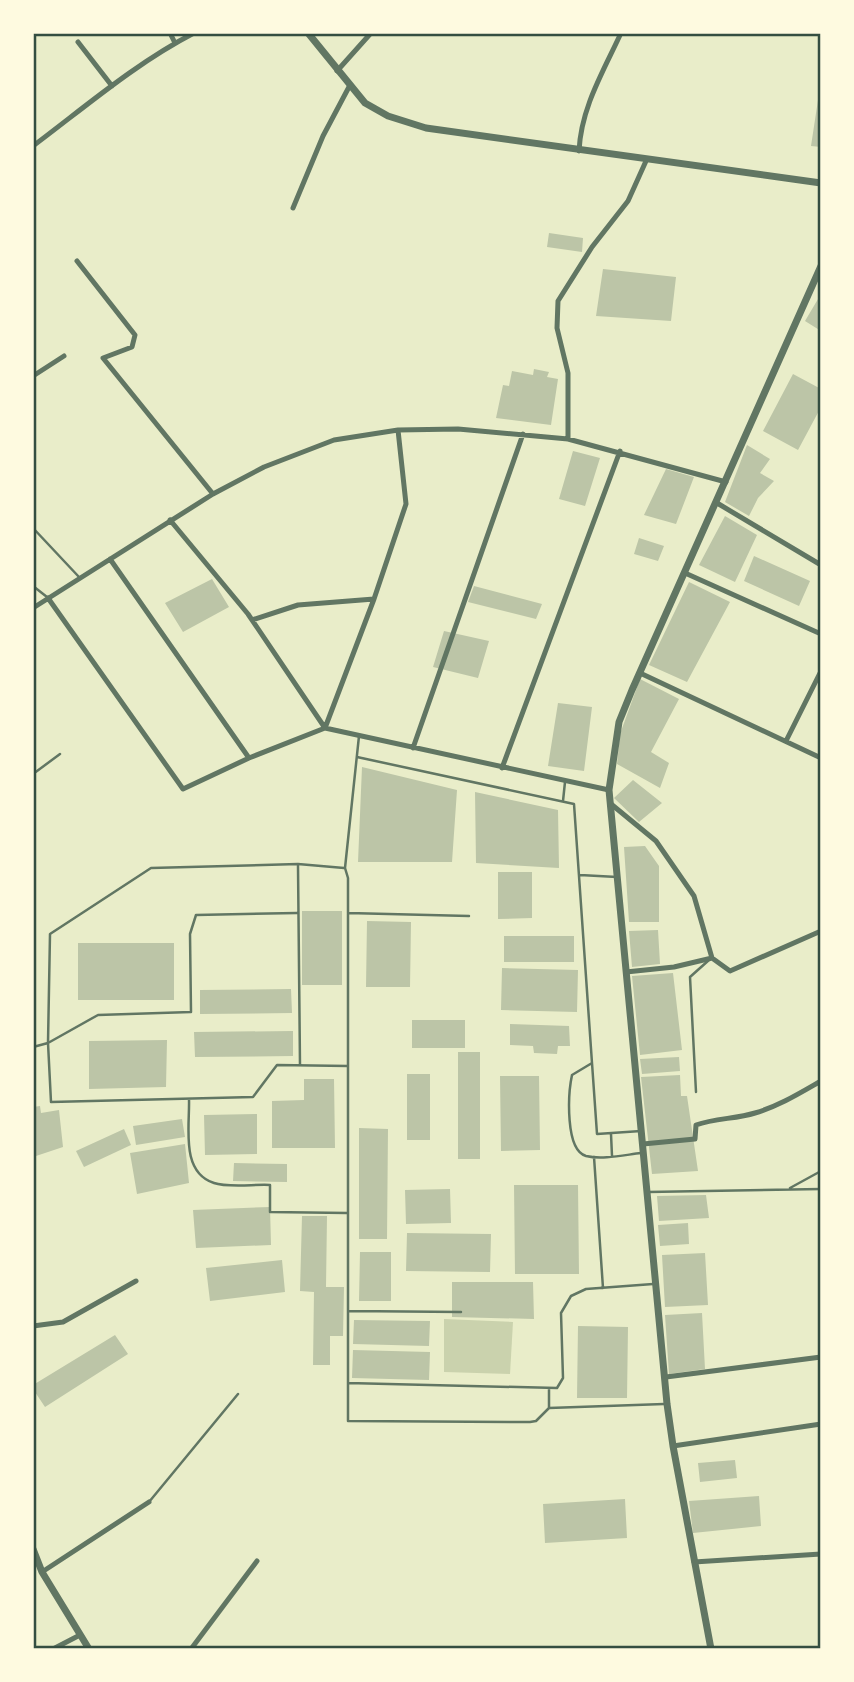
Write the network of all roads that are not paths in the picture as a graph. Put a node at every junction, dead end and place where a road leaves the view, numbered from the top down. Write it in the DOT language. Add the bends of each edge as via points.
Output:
graph roads {
  1 [pos="170,33"];
  2 [pos="194,33"];
  3 [pos="308,33"];
  4 [pos="371,33"];
  5 [pos="621,33"];
  6 [pos="78,42"];
  7 [pos="175,43"];
  8 [pos="337,71"];
  9 [pos="350,85"];
  10 [pos="112,86"];
  11 [pos="33,146"];
  12 [pos="579,151"];
  13 [pos="646,160"];
  14 [pos="821,183"];
  15 [pos="293,208"];
  16 [pos="77,261"];
  17 [pos="821,266"];
  18 [pos="64,356"];
  19 [pos="33,376"];
  20 [pos="398,430"];
  21 [pos="523,434"];
  22 [pos="568,439"];
  23 [pos="620,451"];
  24 [pos="726,482"];
  25 [pos="213,494"];
  26 [pos="717,503"];
  27 [pos="170,520"];
  28 [pos="33,528"];
  29 [pos="110,559"];
  30 [pos="821,565"];
  31 [pos="685,573"];
  32 [pos="79,577"];
  33 [pos="33,586"];
  34 [pos="48,598"];
  35 [pos="374,599"];
  36 [pos="33,608"];
  37 [pos="251,620"];
  38 [pos="821,634"];
  39 [pos="821,671"];
  40 [pos="640,673"];
  41 [pos="325,728"];
  42 [pos="359,736"];
  43 [pos="786,741"];
  44 [pos="413,748"];
  45 [pos="60,754"];
  46 [pos="357,757"];
  47 [pos="249,758"];
  48 [pos="821,758"];
  49 [pos="502,768"];
  50 [pos="33,774"];
  51 [pos="565,782"];
  52 [pos="609,790"];
  53 [pos="563,801"];
  54 [pos="610,804"];
  55 [pos="298,864"];
  56 [pos="345,868"];
  57 [pos="580,875"];
  58 [pos="617,877"];
  59 [pos="296,913"];
  60 [pos="348,913"];
  61 [pos="469,916"];
  62 [pos="821,931"];
  63 [pos="712,958"];
  64 [pos="626,972"];
  65 [pos="48,1043"];
  66 [pos="33,1047"];
  67 [pos="592,1063"];
  68 [pos="300,1065"];
  69 [pos="348,1066"];
  70 [pos="821,1081"];
  71 [pos="696,1092"];
  72 [pos="189,1099"];
  73 [pos="642,1131"];
  74 [pos="611,1133"];
  75 [pos="643,1144"];
  76 [pos="644,1153"];
  77 [pos="612,1156"];
  78 [pos="594,1157"];
  79 [pos="821,1171"];
  80 [pos="821,1189"];
  81 [pos="787,1190"];
  82 [pos="648,1192"];
  83 [pos="348,1213"];
  84 [pos="136,1281"];
  85 [pos="657,1283"];
  86 [pos="603,1288"];
  87 [pos="348,1311"];
  88 [pos="461,1311"];
  89 [pos="33,1326"];
  90 [pos="821,1357"];
  91 [pos="666,1377"];
  92 [pos="348,1383"];
  93 [pos="549,1388"];
  94 [pos="238,1394"];
  95 [pos="667,1404"];
  96 [pos="549,1408"];
  97 [pos="821,1424"];
  98 [pos="673,1446"];
  99 [pos="149,1502"];
  100 [pos="33,1549"];
  101 [pos="821,1554"];
  102 [pos="257,1561"];
  103 [pos="694,1562"];
  104 [pos="42,1572"];
  105 [pos="80,1635"];
  106 [pos="53,1649"];
  107 [pos="89,1649"];
  108 [pos="191,1649"];
  109 [pos="711,1649"];
  1 -- 7 [label="street"];
  2 -- 7 [label="street"];
  3 -- 8 [label="street"];
  4 -- 8 [label="street"];
  5 -- 12 [label="street" via="587,104"];
  6 -- 10 [label="street"];
  7 -- 10 [label="street"];
  8 -- 9 [label="street"];
  9 -- 12 [label="street" via="365,103 426,128"];
  9 -- 15 [label="street"];
  10 -- 11 [label="street"];
  12 -- 13 [label="street"];
  13 -- 14 [label="street"];
  13 -- 22 [label="street" via="628,201 558,301 557,328 568,373"];
  16 -- 25 [label="street" via="135,335 132,347 103,358"];
  17 -- 24 [label="street"];
  18 -- 19 [label="street"];
  20 -- 21 [label="street"];
  20 -- 25 [label="street" via="334,440 264,467"];
  20 -- 35 [label="street" via="406,504"];
  21 -- 22 [label="street"];
  21 -- 44 [label="street"];
  22 -- 23 [label="street"];
  23 -- 24 [label="street"];
  23 -- 49 [label="street"];
  24 -- 26 [label="street"];
  25 -- 27 [label="street"];
  26 -- 30 [label="street"];
  26 -- 31 [label="street"];
  27 -- 29 [label="street"];
  27 -- 37 [label="street"];
  28 -- 32 [label="lane"];
  29 -- 32 [label="street"];
  29 -- 47 [label="street"];
  31 -- 38 [label="street"];
  31 -- 40 [label="street"];
  32 -- 34 [label="street"];
  33 -- 34 [label="lane"];
  34 -- 36 [label="street"];
  34 -- 47 [label="street" via="183,789"];
  35 -- 37 [label="street" via="298,605"];
  35 -- 41 [label="street"];
  37 -- 41 [label="street"];
  39 -- 43 [label="street"];
  40 -- 43 [label="street"];
  40 -- 52 [label="street" via="619,722"];
  41 -- 42 [label="street"];
  41 -- 47 [label="street"];
  42 -- 44 [label="street"];
  42 -- 46 [label="lane"];
  43 -- 48 [label="street"];
  44 -- 49 [label="street"];
  45 -- 50 [label="lane"];
  46 -- 53 [label="lane"];
  46 -- 56 [label="lane"];
  49 -- 51 [label="street"];
  51 -- 52 [label="street"];
  51 -- 53 [label="lane"];
  52 -- 54 [label="street"];
  53 -- 57 [label="lane" via="574,804"];
  54 -- 58 [label="street"];
  54 -- 63 [label="street" via="656,841 694,896"];
  55 -- 56 [label="lane"];
  55 -- 59 [label="lane"];
  55 -- 65 [label="lane" via="151,868 50,934"];
  56 -- 60 [label="lane"];
  57 -- 58 [label="lane"];
  57 -- 67 [label="lane"];
  58 -- 64 [label="street"];
  59 -- 65 [label="lane" via="196,915 190,934 191,1012 98,1015"];
  59 -- 68 [label="lane"];
  60 -- 61 [label="lane"];
  60 -- 69 [label="lane"];
  62 -- 63 [label="street" via="730,971"];
  63 -- 64 [label="street"];
  63 -- 71 [label="lane" via="690,977"];
  64 -- 73 [label="street"];
  65 -- 66 [label="lane"];
  65 -- 72 [label="lane" via="51,1102"];
  67 -- 74 [label="lane" via="597,1134"];
  67 -- 78 [label="lane" via="572,1075 571,1136 576,1149"];
  68 -- 69 [label="lane"];
  68 -- 72 [label="lane" via="277,1065 253,1097"];
  69 -- 83 [label="lane"];
  70 -- 75 [label="street" via="754,1113 696,1125 695,1139"];
  72 -- 83 [label="lane" via="190,1156 204,1178 215,1184 270,1185 271,1212"];
  73 -- 74 [label="lane"];
  73 -- 75 [label="street"];
  74 -- 77 [label="lane"];
  75 -- 76 [label="street"];
  76 -- 77 [label="lane"];
  76 -- 82 [label="street"];
  77 -- 78 [label="lane"];
  78 -- 86 [label="lane"];
  79 -- 81 [label="lane"];
  80 -- 81 [label="lane"];
  81 -- 82 [label="lane"];
  82 -- 85 [label="street"];
  83 -- 87 [label="lane"];
  84 -- 89 [label="street" via="62,1322"];
  85 -- 86 [label="lane"];
  85 -- 91 [label="street"];
  86 -- 93 [label="lane" via="571,1296 561,1313 564,1378 557,1388"];
  87 -- 88 [label="lane"];
  87 -- 92 [label="lane"];
  90 -- 91 [label="street"];
  91 -- 95 [label="street"];
  92 -- 93 [label="lane"];
  92 -- 96 [label="lane" via="348,1421 523,1423 536,1421"];
  93 -- 96 [label="lane"];
  94 -- 99 [label="lane"];
  95 -- 96 [label="lane"];
  95 -- 98 [label="street"];
  97 -- 98 [label="street"];
  98 -- 103 [label="street"];
  99 -- 104 [label="street"];
  100 -- 104 [label="street"];
  101 -- 103 [label="street"];
  102 -- 108 [label="street"];
  103 -- 109 [label="street"];
  104 -- 105 [label="street"];
  105 -- 106 [label="street"];
  105 -- 107 [label="street"];
}
